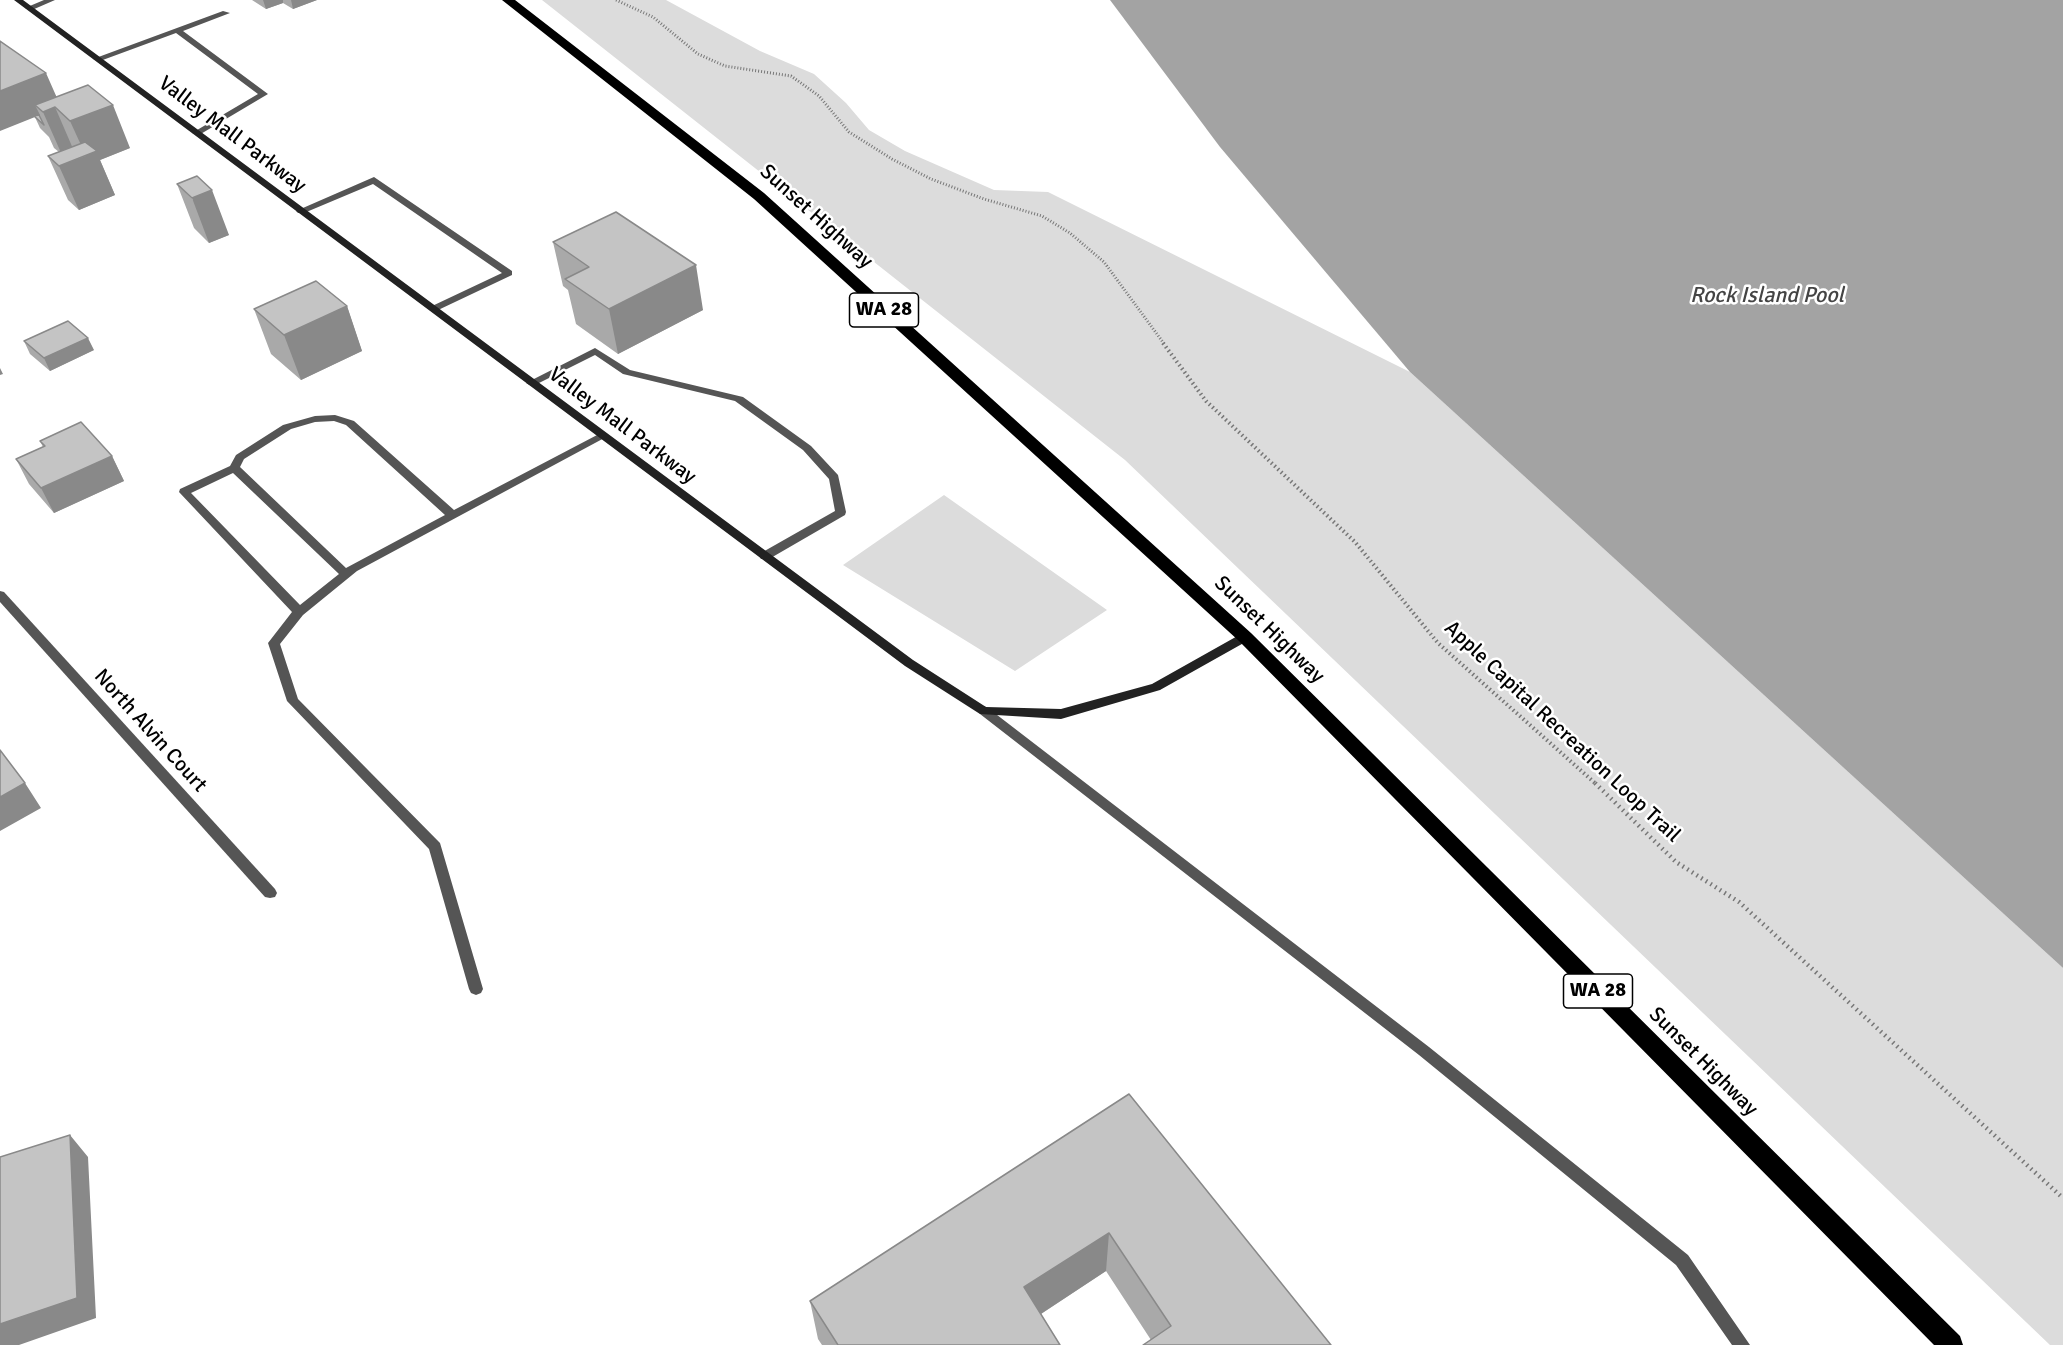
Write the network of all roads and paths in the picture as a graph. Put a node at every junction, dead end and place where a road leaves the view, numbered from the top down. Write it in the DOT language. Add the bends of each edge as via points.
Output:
graph roads {
  1 [pos="18,0"];
  2 [pos="51,0"];
  3 [pos="508,0"];
  4 [pos="616,0"];
  5 [pos="28,8"];
  6 [pos="226,13"];
  7 [pos="177,30"];
  8 [pos="97,59"];
  9 [pos="196,133"];
  10 [pos="301,211"];
  11 [pos="433,309"];
  12 [pos="531,383"];
  13 [pos="603,436"];
  14 [pos="234,468"];
  15 [pos="452,515"];
  16 [pos="765,556"];
  17 [pos="346,574"];
  18 [pos="0,595"];
  19 [pos="299,612"];
  20 [pos="1245,637"];
  21 [pos="984,711"];
  22 [pos="270,893"];
  23 [pos="476,989"];
  24 [pos="2063,1198"];
  25 [pos="1742,1345"];
  26 [pos="1951,1345"];
  1 -- 5 [label="main road, Valley Mall Parkway"];
  2 -- 5 [label="street"];
  3 -- 20 [label="highway, Sunset Highway / WA 28" via="759,196"];
  4 -- 24 [label="path, Apple Capital Recreation Loop Trail" via="653,17 698,54 725,66 791,76 819,96 849,132 892,159 984,199 1042,216 1070,233 1104,262 1206,401 1355,542 1438,643 1583,771 1676,861 1738,902"];
  5 -- 8 [label="main road, Valley Mall Parkway"];
  6 -- 7 [label="street"];
  7 -- 8 [label="street"];
  7 -- 9 [label="street" via="264,94"];
  8 -- 9 [label="main road, Valley Mall Parkway"];
  9 -- 10 [label="main road, Valley Mall Parkway"];
  10 -- 11 [label="main road, Valley Mall Parkway"];
  10 -- 11 [label="street" via="374,180 509,273"];
  11 -- 12 [label="main road, Valley Mall Parkway"];
  12 -- 13 [label="main road, Valley Mall Parkway"];
  12 -- 16 [label="street" via="595,351 627,372 739,399 807,448 834,478 841,512"];
  13 -- 15 [label="street"];
  13 -- 16 [label="main road, Valley Mall Parkway"];
  14 -- 15 [label="street" via="240,457 287,427 335,418 350,423"];
  14 -- 17 [label="street"];
  14 -- 19 [label="street" via="184,492"];
  15 -- 17 [label="street"];
  16 -- 21 [label="main road, Valley Mall Parkway" via="909,663"];
  17 -- 19 [label="street"];
  18 -- 22 [label="street, North Alvin Court"];
  19 -- 23 [label="street" via="274,643 293,701 435,847"];
  20 -- 21 [label="main road" via="1156,687 1072,711"];
  20 -- 26 [label="highway, Sunset Highway / WA 28"];
  21 -- 25 [label="street" via="1415,1044 1682,1260"];
}
